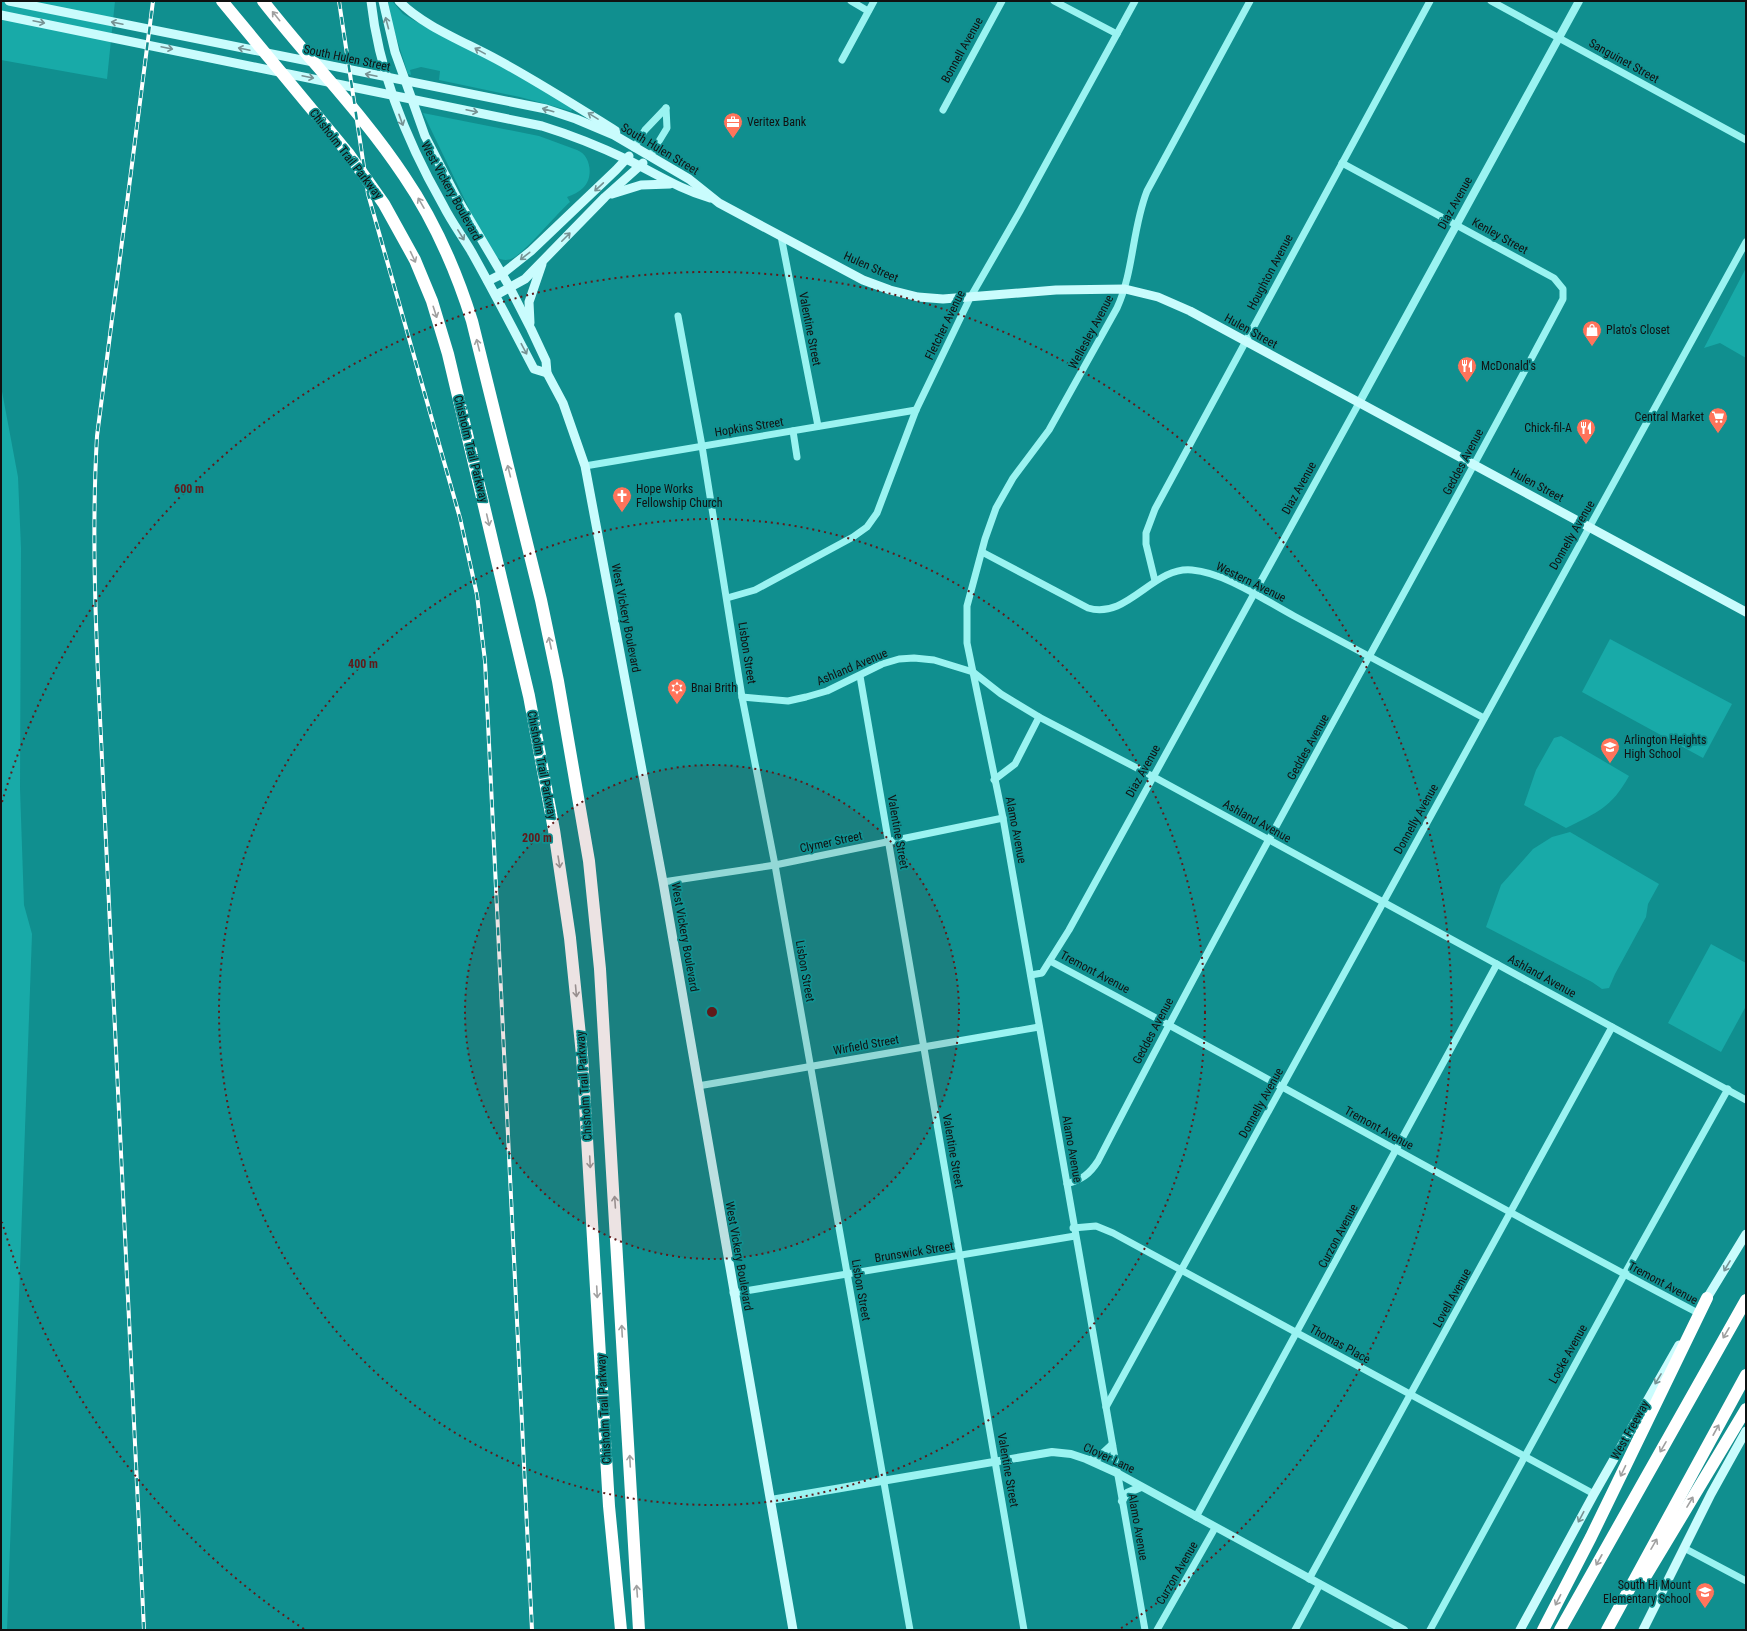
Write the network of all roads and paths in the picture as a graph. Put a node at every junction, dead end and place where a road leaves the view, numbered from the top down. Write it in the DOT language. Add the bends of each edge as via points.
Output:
graph roads {
  1 [pos="9,1"];
  2 [pos="222,1"];
  3 [pos="264,1"];
  4 [pos="371,1"];
  5 [pos="383,1"];
  6 [pos="400,1"];
  7 [pos="851,1"];
  8 [pos="874,1"];
  9 [pos="1002,1"];
  10 [pos="1054,1"];
  11 [pos="1135,1"];
  12 [pos="1250,1"];
  13 [pos="1430,1"];
  14 [pos="1491,1"];
  15 [pos="1579,1"];
  16 [pos="868,11"];
  17 [pos="1,15"];
  18 [pos="1117,34"];
  19 [pos="1558,38"];
  20 [pos="842,60"];
  21 [pos="942,110"];
  22 [pos="1746,140"];
  23 [pos="634,148"];
  24 [pos="650,156"];
  25 [pos="626,159"];
  26 [pos="1342,163"];
  27 [pos="640,166"];
  28 [pos="672,184"];
  29 [pos="605,197"];
  30 [pos="713,199"];
  31 [pos="1457,224"];
  32 [pos="781,236"];
  33 [pos="1746,242"];
  34 [pos="544,259"];
  35 [pos="502,274"];
  36 [pos="488,281"];
  37 [pos="509,286"];
  38 [pos="1125,289"];
  39 [pos="496,295"];
  40 [pos="970,298"];
  41 [pos="1558,308"];
  42 [pos="678,316"];
  43 [pos="531,329"];
  44 [pos="1245,342"];
  45 [pos="547,373"];
  46 [pos="1359,403"];
  47 [pos="916,410"];
  48 [pos="818,426"];
  49 [pos="793,431"];
  50 [pos="702,446"];
  51 [pos="797,457"];
  52 [pos="1474,465"];
  53 [pos="585,466"];
  54 [pos="1590,527"];
  55 [pos="982,552"];
  56 [pos="1156,581"];
  57 [pos="1254,594"];
  58 [pos="727,598"];
  59 [pos="1746,612"];
  60 [pos="1370,657"];
  61 [pos="973,672"];
  62 [pos="860,676"];
  63 [pos="742,697"];
  64 [pos="1039,717"];
  65 [pos="1484,718"];
  66 [pos="1154,777"];
  67 [pos="994,780"];
  68 [pos="1003,818"];
  69 [pos="1269,840"];
  70 [pos="888,841"];
  71 [pos="775,865"];
  72 [pos="663,882"];
  73 [pos="1384,902"];
  74 [pos="1050,962"];
  75 [pos="1497,964"];
  76 [pos="1030,975"];
  77 [pos="1168,1024"];
  78 [pos="1612,1026"];
  79 [pos="1039,1027"];
  80 [pos="924,1046"];
  81 [pos="811,1066"];
  82 [pos="698,1086"];
  83 [pos="1282,1087"];
  84 [pos="1728,1089"];
  85 [pos="1746,1100"];
  86 [pos="1396,1150"];
  87 [pos="1067,1184"];
  88 [pos="1511,1213"];
  89 [pos="1073,1228"];
  90 [pos="1746,1234"];
  91 [pos="1075,1236"];
  92 [pos="960,1255"];
  93 [pos="1182,1270"];
  94 [pos="847,1274"];
  95 [pos="1624,1275"];
  96 [pos="733,1293"];
  97 [pos="1707,1298"];
  98 [pos="1746,1300"];
  99 [pos="1698,1313"];
  100 [pos="1297,1333"];
  101 [pos="1746,1375"];
  102 [pos="1411,1395"];
  103 [pos="1106,1407"];
  104 [pos="1746,1409"];
  105 [pos="1746,1431"];
  106 [pos="1112,1445"];
  107 [pos="1525,1457"];
  108 [pos="1090,1460"];
  109 [pos="996,1462"];
  110 [pos="1117,1473"];
  111 [pos="883,1481"];
  112 [pos="1141,1487"];
  113 [pos="1594,1494"];
  114 [pos="771,1500"];
  115 [pos="1122,1501"];
  116 [pos="1196,1517"];
  117 [pos="1215,1528"];
  118 [pos="1684,1548"];
  119 [pos="1309,1579"];
  120 [pos="1746,1581"];
  121 [pos="1320,1584"];
  122 [pos="1627,1590"];
  123 [pos="621,1630"];
  124 [pos="639,1630"];
  125 [pos="793,1630"];
  126 [pos="910,1630"];
  127 [pos="1024,1630"];
  128 [pos="1144,1630"];
  129 [pos="1157,1630"];
  130 [pos="1294,1630"];
  131 [pos="1404,1630"];
  132 [pos="1430,1630"];
  133 [pos="1520,1630"];
  134 [pos="1543,1630"];
  135 [pos="1560,1630"];
  136 [pos="1607,1630"];
  137 [pos="1643,1630"];
  23 -- 1 [label="main road, South Hulen Street, one-way" via="604,131 546,109"];
  2 -- 123 [label="highway, Chisholm Trail Parkway, one-way" via="374,187 405,240 422,276 448,354 524,672 554,830 575,977 589,1157 610,1506"];
  124 -- 3 [label="highway, Chisholm Trail Parkway, one-way" via="600,964 589,861 558,681 531,563 473,327 451,263 425,211 398,167"];
  4 -- 36 [label="main road, West Vickery Boulevard, one-way" via="382,58 410,143 443,206"];
  35 -- 5 [label="main road, West Vickery Boulevard, one-way" via="457,198 425,136 394,52"];
  23 -- 6 [label="main road, one-way" via="618,132 585,111 529,77 426,21"];
  7 -- 16 [label="street"];
  8 -- 16 [label="street"];
  9 -- 21 [label="street, Bonnell Avenue"];
  10 -- 18 [label="street"];
  11 -- 18 [label="street, Fletcher Avenue"];
  12 -- 38 [label="street, Wellesley Avenue" via="1147,191"];
  13 -- 26 [label="street, Houghton Avenue"];
  14 -- 19 [label="street, Sanguinet Street"];
  15 -- 19 [label="street, Diaz Avenue"];
  16 -- 20 [label="street"];
  17 -- 25 [label="main road, South Hulen Street, one-way" via="542,126 568,134"];
  18 -- 40 [label="street, Fletcher Avenue"];
  19 -- 22 [label="street, Sanguinet Street"];
  19 -- 31 [label="street, Diaz Avenue"];
  23 -- 24 [label="main road, South Hulen Street"];
  23 -- 24 [label="street" via="645,130 666,108 667,128"];
  23 -- 25 [label="main road"];
  24 -- 27 [label="main road"];
  24 -- 30 [label="main road, South Hulen Street" via="689,179"];
  25 -- 27 [label="main road, South Hulen Street"];
  25 -- 35 [label="main road, one-way" via="531,252"];
  26 -- 31 [label="street, Kenley Street"];
  26 -- 44 [label="street, Houghton Avenue"];
  27 -- 28 [label="main road, South Hulen Street"];
  27 -- 29 [label="main road"];
  28 -- 29 [label="main road" via="641,185"];
  28 -- 30 [label="main road, South Hulen Street" via="687,192"];
  34 -- 29 [label="main road, one-way"];
  30 -- 32 [label="main road, Hulen Street"];
  31 -- 41 [label="street, Kenley Street" via="1559,282 1563,299"];
  31 -- 46 [label="street, Diaz Avenue"];
  32 -- 40 [label="main road, Hulen Street" via="863,280 890,290 918,297"];
  32 -- 48 [label="street, Valentine Street"];
  33 -- 54 [label="street, Donnelly Avenue"];
  34 -- 37 [label="main road" via="525,279"];
  34 -- 43 [label="main road" via="529,302"];
  35 -- 36 [label="main road"];
  35 -- 37 [label="main road, West Vickery Boulevard"];
  36 -- 39 [label="main road, West Vickery Boulevard"];
  37 -- 39 [label="main road"];
  37 -- 43 [label="main road, West Vickery Boulevard"];
  38 -- 40 [label="main road, Hulen Street" via="1056,290"];
  38 -- 44 [label="main road, Hulen Street" via="1158,297 1190,311"];
  38 -- 55 [label="street, Wellesley Avenue" via="1118,308 1049,430 1013,478 996,508"];
  39 -- 45 [label="main road, West Vickery Boulevard, one-way" via="534,369"];
  40 -- 47 [label="street, Fletcher Avenue"];
  41 -- 52 [label="street, Geddes Avenue"];
  42 -- 50 [label="street, Lisbon Street"];
  43 -- 45 [label="main road, West Vickery Boulevard" via="546,361"];
  44 -- 46 [label="main road, Hulen Street"];
  44 -- 56 [label="street, Houghton Avenue" via="1155,509 1146,533 1146,544"];
  45 -- 53 [label="main road, West Vickery Boulevard" via="563,403"];
  46 -- 52 [label="main road, Hulen Street"];
  46 -- 57 [label="street, Diaz Avenue"];
  47 -- 48 [label="street, Hopkins Street"];
  47 -- 58 [label="street, Fletcher Avenue" via="884,498 866,527 853,538 776,580 755,590"];
  48 -- 49 [label="street, Hopkins Street"];
  49 -- 50 [label="street, Hopkins Street"];
  49 -- 51 [label="street"];
  50 -- 53 [label="street, Hopkins Street"];
  50 -- 58 [label="street, Lisbon Street"];
  52 -- 54 [label="main road, Hulen Street"];
  52 -- 60 [label="street, Geddes Avenue"];
  53 -- 72 [label="main road, West Vickery Boulevard"];
  54 -- 59 [label="main road, Hulen Street"];
  54 -- 65 [label="street, Donnelly Avenue"];
  55 -- 56 [label="street, Western Avenue" via="1096,610 1110,610"];
  55 -- 61 [label="street, Wellesley Avenue" via="967,606 967,643"];
  56 -- 57 [label="street, Western Avenue" via="1178,570 1201,570 1222,577"];
  57 -- 60 [label="street, Western Avenue"];
  57 -- 66 [label="street, Diaz Avenue"];
  58 -- 63 [label="street, Lisbon Street"];
  60 -- 65 [label="street, Western Avenue"];
  60 -- 69 [label="street, Geddes Avenue"];
  61 -- 62 [label="street, Ashland Avenue" via="934,660 914,658 882,664"];
  61 -- 64 [label="street, Ashland Avenue" via="1001,694"];
  61 -- 67 [label="street, Alamo Avenue"];
  62 -- 63 [label="street, Ashland Avenue" via="828,691 788,701"];
  62 -- 70 [label="street, Valentine Street"];
  63 -- 71 [label="street, Lisbon Street"];
  64 -- 66 [label="street, Ashland Avenue"];
  64 -- 67 [label="street" via="1015,764"];
  65 -- 73 [label="street, Donnelly Avenue"];
  66 -- 69 [label="street, Ashland Avenue"];
  66 -- 74 [label="street, Diaz Avenue"];
  67 -- 68 [label="street, Alamo Avenue"];
  68 -- 70 [label="street, Clymer Street"];
  68 -- 76 [label="street, Alamo Avenue"];
  69 -- 73 [label="street, Ashland Avenue"];
  69 -- 77 [label="street, Geddes Avenue"];
  70 -- 71 [label="street, Clymer Street"];
  70 -- 80 [label="street, Valentine Street"];
  71 -- 72 [label="street, Clymer Street"];
  71 -- 81 [label="street, Lisbon Street"];
  72 -- 82 [label="main road, West Vickery Boulevard"];
  73 -- 75 [label="street, Ashland Avenue"];
  73 -- 83 [label="street, Donnelly Avenue"];
  74 -- 76 [label="street, Diaz Avenue" via="1042,973"];
  74 -- 77 [label="street, Tremont Avenue"];
  75 -- 78 [label="street, Ashland Avenue"];
  75 -- 86 [label="street, Curzon Avenue"];
  76 -- 79 [label="street, Alamo Avenue"];
  77 -- 83 [label="street, Tremont Avenue"];
  77 -- 87 [label="street, Geddes Avenue" via="1090,1173 1082,1180"];
  78 -- 84 [label="street, Ashland Avenue"];
  78 -- 88 [label="street, Lovell Avenue"];
  79 -- 80 [label="street, Wirfield Street"];
  79 -- 87 [label="street, Alamo Avenue"];
  80 -- 81 [label="street, Wirfield Street"];
  80 -- 92 [label="street, Valentine Street"];
  81 -- 82 [label="street, Wirfield Street"];
  81 -- 94 [label="street, Lisbon Street"];
  82 -- 96 [label="main road, West Vickery Boulevard"];
  83 -- 86 [label="street, Tremont Avenue"];
  83 -- 93 [label="street, Donnelly Avenue"];
  84 -- 85 [label="street, Ashland Avenue"];
  84 -- 95 [label="street, Locke Avenue"];
  86 -- 88 [label="street, Tremont Avenue"];
  86 -- 100 [label="street, Curzon Avenue"];
  87 -- 89 [label="street, Alamo Avenue"];
  88 -- 95 [label="street, Tremont Avenue"];
  88 -- 102 [label="street, Lovell Avenue"];
  89 -- 91 [label="street, Alamo Avenue"];
  89 -- 93 [label="street, Thomas Place" via="1096,1226 1112,1232"];
  90 -- 97 [label="main road, West Freeway, one-way"];
  91 -- 92 [label="street, Brunswick Street"];
  91 -- 103 [label="street, Alamo Avenue"];
  92 -- 94 [label="street, Brunswick Street"];
  92 -- 109 [label="street, Valentine Street"];
  93 -- 100 [label="street, Thomas Place"];
  93 -- 103 [label="street, Donnelly Avenue"];
  94 -- 96 [label="street, Brunswick Street"];
  94 -- 111 [label="street, Lisbon Street"];
  95 -- 99 [label="street, Tremont Avenue"];
  95 -- 107 [label="street, Locke Avenue"];
  96 -- 114 [label="main road, West Vickery Boulevard"];
  97 -- 99 [label="main road, West Freeway"];
  97 -- 134 [label="highway, one-way"];
  98 -- 135 [label="highway, one-way"];
  99 -- 113 [label="main road, West Freeway, one-way"];
  100 -- 102 [label="street, Thomas Place"];
  100 -- 116 [label="street, Curzon Avenue"];
  122 -- 101 [label="highway, one-way"];
  102 -- 107 [label="street, Thomas Place"];
  102 -- 119 [label="street, Lovell Avenue"];
  103 -- 106 [label="street, Alamo Avenue"];
  122 -- 104 [label="highway, one-way" via="1647,1574"];
  105 -- 118 [label="main road"];
  106 -- 108 [label="street" via="1099,1457"];
  106 -- 110 [label="street, Alamo Avenue"];
  107 -- 113 [label="street, Thomas Place"];
  107 -- 132 [label="street, Locke Avenue"];
  108 -- 109 [label="street, Clover Lane" via="1052,1452"];
  108 -- 110 [label="street, Clover Lane"];
  109 -- 111 [label="street, Clover Lane"];
  109 -- 127 [label="street, Valentine Street"];
  110 -- 112 [label="street, Clover Lane"];
  110 -- 115 [label="street, Alamo Avenue"];
  111 -- 114 [label="street, Clover Lane"];
  111 -- 126 [label="street, Lisbon Street"];
  112 -- 115 [label="street" via="1127,1493"];
  112 -- 116 [label="street, Clover Lane"];
  113 -- 133 [label="main road, West Freeway, one-way"];
  114 -- 125 [label="main road, West Vickery Boulevard"];
  115 -- 128 [label="street, Alamo Avenue"];
  116 -- 117 [label="street, Clover Lane"];
  117 -- 119 [label="street, Clover Lane"];
  117 -- 129 [label="street, Curzon Avenue"];
  118 -- 120 [label="street"];
  118 -- 137 [label="main road"];
  119 -- 121 [label="street, Clover Lane"];
  121 -- 130 [label="street"];
  121 -- 131 [label="street, Clover Lane"];
  122 -- 136 [label="highway"];
}
